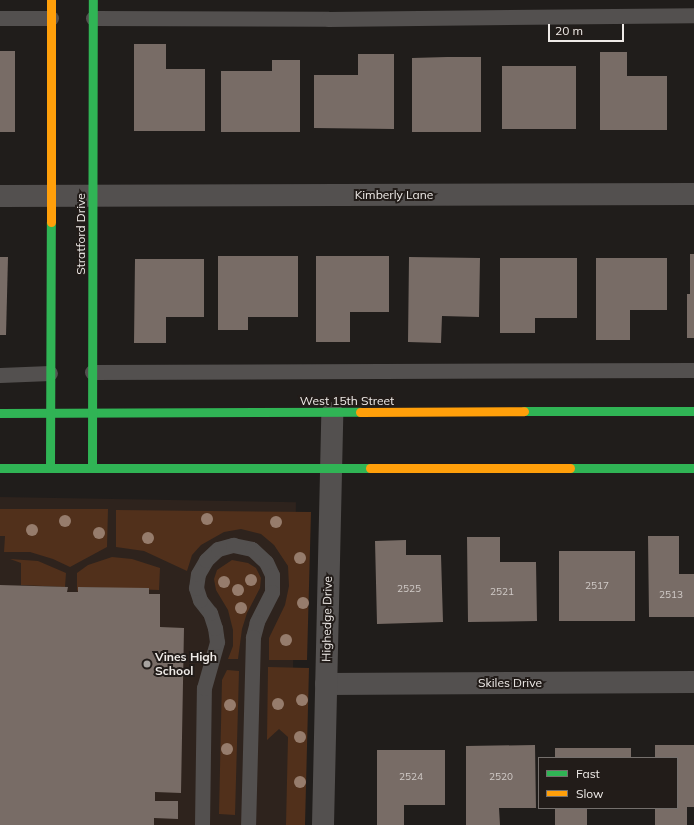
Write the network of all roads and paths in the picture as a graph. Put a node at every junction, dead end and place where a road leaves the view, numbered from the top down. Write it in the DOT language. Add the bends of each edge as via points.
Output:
graph roads {
  1 [pos="51,0"];
  2 [pos="93,0"];
  3 [pos="694,15"];
  4 [pos="0,18"];
  5 [pos="51,18"];
  6 [pos="93,18"];
  7 [pos="694,194"];
  8 [pos="0,196"];
  9 [pos="51,196"];
  10 [pos="94,196"];
  11 [pos="694,370"];
  12 [pos="92,372"];
  13 [pos="50,373"];
  14 [pos="0,374"];
  15 [pos="694,411"];
  16 [pos="0,413"];
  17 [pos="50,413"];
  18 [pos="92,413"];
  19 [pos="332,413"];
  20 [pos="0,468"];
  21 [pos="50,468"];
  22 [pos="92,468"];
  23 [pos="694,468"];
  24 [pos="330,469"];
  25 [pos="694,682"];
  26 [pos="326,684"];
  27 [pos="202,825"];
  28 [pos="248,825"];
  29 [pos="323,825"];
  1 -- 5 [label="main road"];
  2 -- 6 [label="main road, Stratford Drive"];
  3 -- 6 [label="lane" via="328,19"];
  4 -- 5 [label="lane"];
  5 -- 9 [label="main road"];
  6 -- 10 [label="main road, Stratford Drive"];
  7 -- 10 [label="street, Kimberly Lane"];
  8 -- 9 [label="street, Kimberly Lane"];
  9 -- 10 [label="street, Kimberly Lane"];
  9 -- 13 [label="main road"];
  10 -- 12 [label="main road, Stratford Drive"];
  11 -- 12 [label="lane"];
  12 -- 18 [label="main road, Stratford Drive"];
  13 -- 14 [label="lane"];
  13 -- 17 [label="main road"];
  15 -- 19 [label="main road, West 15th Street"];
  16 -- 17 [label="main road, West 15th Street"];
  17 -- 18 [label="main road, West 15th Street"];
  17 -- 21 [label="main road"];
  18 -- 19 [label="main road, West 15th Street"];
  18 -- 22 [label="main road, Stratford Drive"];
  19 -- 24 [label="street, Highedge Drive"];
  20 -- 21 [label="main road"];
  21 -- 22 [label="main road"];
  22 -- 24 [label="main road"];
  23 -- 24 [label="main road"];
  24 -- 26 [label="street, Highedge Drive"];
  25 -- 26 [label="street, Skiles Drive"];
  26 -- 29 [label="street, Highedge Drive"];
  27 -- 28 [label="lane" via="204,688 217,642 210,613 200,600 196,588 198,574 206,560 218,549 233,545 252,549 266,562 272,575 272,592 257,622 253,637"];
}
